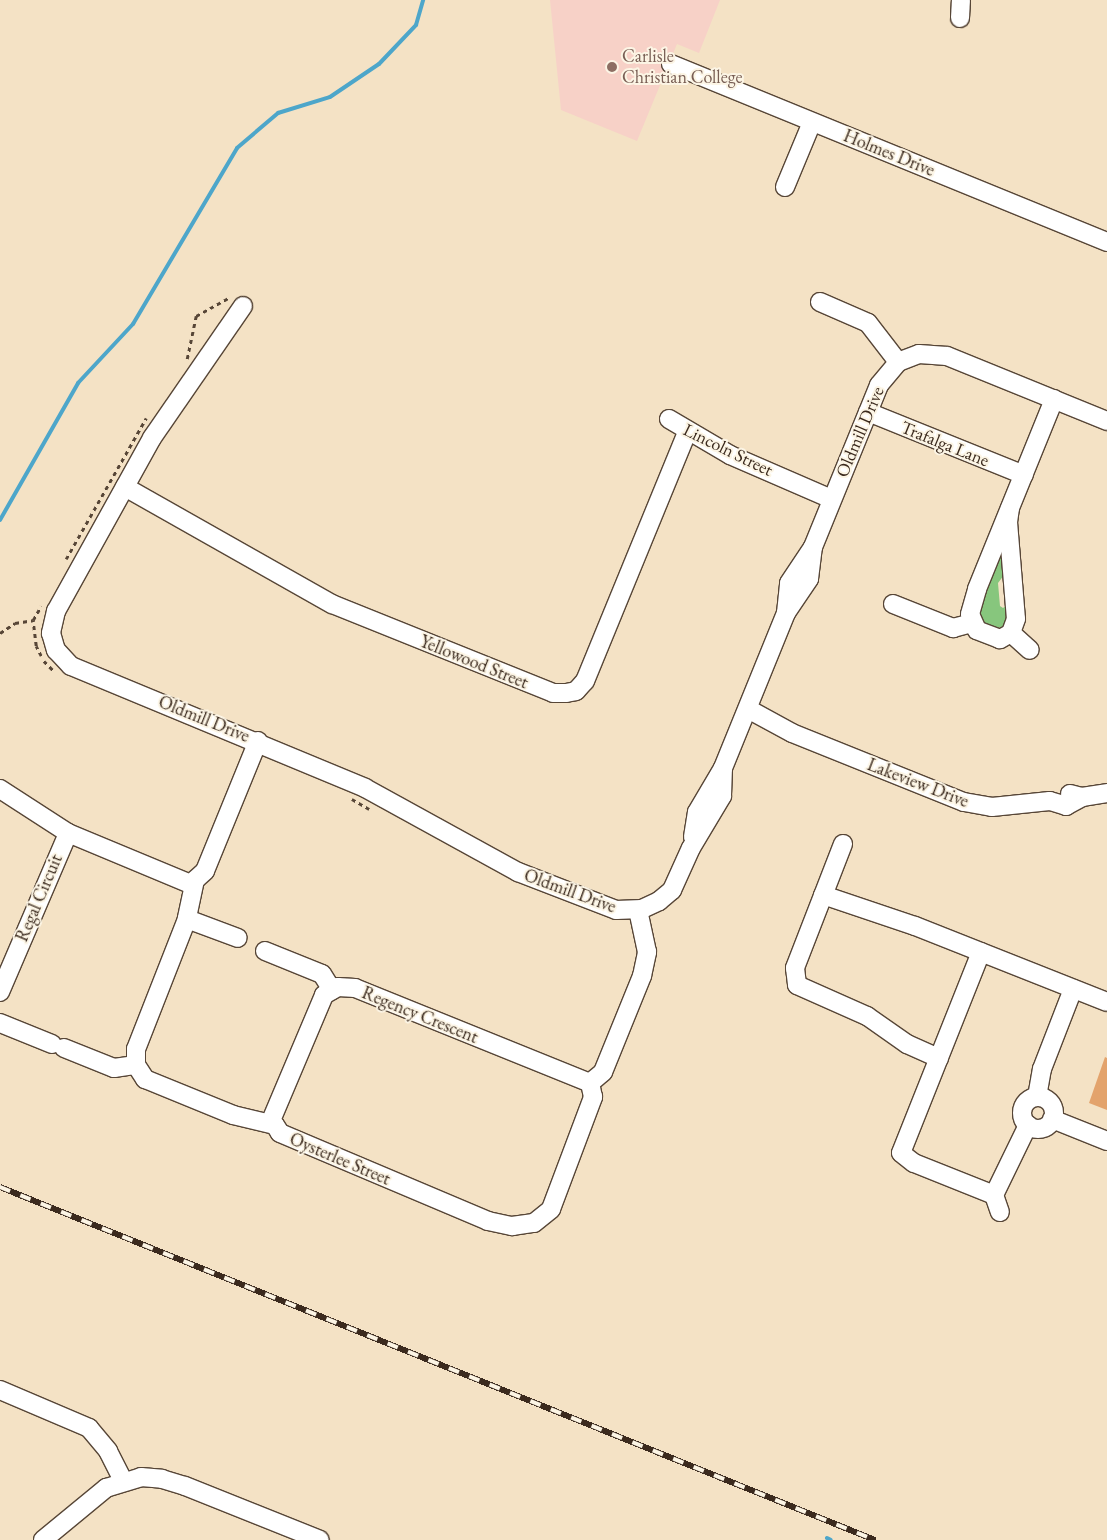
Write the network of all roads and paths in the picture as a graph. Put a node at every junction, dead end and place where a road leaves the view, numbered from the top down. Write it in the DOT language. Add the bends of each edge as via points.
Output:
graph roads {
  1 [pos="961,0"];
  2 [pos="960,18"];
  3 [pos="671,64"];
  4 [pos="812,122"];
  5 [pos="785,187"];
  6 [pos="1107,242"];
  7 [pos="237,301"];
  8 [pos="820,302"];
  9 [pos="898,362"];
  10 [pos="186,363"];
  11 [pos="1054,399"];
  12 [pos="868,412"];
  13 [pos="150,414"];
  14 [pos="669,419"];
  15 [pos="1107,421"];
  16 [pos="687,432"];
  17 [pos="1024,475"];
  18 [pos="125,487"];
  19 [pos="832,496"];
  20 [pos="1010,508"];
  21 [pos="65,563"];
  22 [pos="46,597"];
  23 [pos="893,604"];
  24 [pos="32,620"];
  25 [pos="972,623"];
  26 [pos="0,633"];
  27 [pos="1011,633"];
  28 [pos="1030,650"];
  29 [pos="62,676"];
  30 [pos="746,714"];
  31 [pos="258,742"];
  32 [pos="0,789"];
  33 [pos="346,793"];
  34 [pos="1107,794"];
  35 [pos="377,812"];
  36 [pos="68,833"];
  37 [pos="843,844"];
  38 [pos="193,885"];
  39 [pos="823,895"];
  40 [pos="638,910"];
  41 [pos="187,919"];
  42 [pos="238,938"];
  43 [pos="265,951"];
  44 [pos="981,952"];
  45 [pos="1073,988"];
  46 [pos="332,990"];
  47 [pos="0,992"];
  48 [pos="1107,1002"];
  49 [pos="0,1023"];
  50 [pos="939,1058"];
  51 [pos="136,1065"];
  52 [pos="590,1083"];
  53 [pos="1037,1097"];
  54 [pos="1052,1119"];
  55 [pos="270,1123"];
  56 [pos="1028,1125"];
  57 [pos="1107,1141"];
  58 [pos="994,1195"];
  59 [pos="1000,1212"];
  60 [pos="0,1390"];
  61 [pos="123,1481"];
  62 [pos="43,1540"];
  63 [pos="320,1540"];
  1 -- 2 [label="street"];
  3 -- 4 [label="street, Holmes Drive"];
  4 -- 5 [label="street"];
  4 -- 6 [label="street, Holmes Drive"];
  7 -- 10 [label="path" via="196,316"];
  7 -- 18 [label="street, Oldmill Drive"];
  8 -- 9 [label="street" via="868,323"];
  9 -- 11 [label="street, Oldmill Drive" via="919,354 942,355"];
  9 -- 12 [label="street, Oldmill Drive" via="881,381"];
  11 -- 15 [label="street, Oldmill Drive"];
  11 -- 17 [label="street"];
  12 -- 17 [label="street, Trafalga Lane"];
  12 -- 19 [label="street, Oldmill Drive"];
  13 -- 21 [label="path" via="134,434"];
  14 -- 16 [label="street, Lincoln Street"];
  16 -- 18 [label="street, Yellowood Street" via="585,682 576,691 566,693 552,693 332,604"];
  16 -- 19 [label="street, Lincoln Street" via="789,480"];
  17 -- 20 [label="street"];
  18 -- 31 [label="street, Oldmill Drive" via="56,611 51,632 56,650 71,666"];
  19 -- 30 [label="street, Oldmill Drive" via="813,547 809,579 786,613"];
  20 -- 25 [label="street" via="976,588 970,614"];
  20 -- 27 [label="street" via="1008,522 1016,619"];
  22 -- 24 [label="path"];
  23 -- 25 [label="street" via="954,628"];
  24 -- 26 [label="path" via="15,623"];
  24 -- 29 [label="path" via="36,646 49,667"];
  25 -- 27 [label="street" via="977,630 993,638 1003,638"];
  27 -- 28 [label="street"];
  30 -- 34 [label="street, Lakeview Drive" via="964,802 992,807 1050,801 1065,792 1082,797"];
  30 -- 40 [label="street, Oldmill Drive" via="723,768 722,796 691,848 672,890"];
  31 -- 38 [label="street" via="205,871"];
  31 -- 40 [label="street, Oldmill Drive" via="365,788 518,872 607,908"];
  32 -- 36 [label="street, Regal Circuit"];
  33 -- 35 [label="path" via="355,802"];
  36 -- 38 [label="street, Regal Circuit"];
  36 -- 47 [label="street, Regal Circuit"];
  37 -- 39 [label="street"];
  38 -- 41 [label="street" via="193,903"];
  39 -- 44 [label="street"];
  39 -- 50 [label="street" via="795,968 797,985 867,1016 907,1044"];
  40 -- 52 [label="street" via="647,952 645,968 603,1072"];
  41 -- 42 [label="street"];
  41 -- 51 [label="street" via="136,1049"];
  43 -- 46 [label="street" via="322,974"];
  44 -- 45 [label="street"];
  44 -- 50 [label="street"];
  45 -- 48 [label="street"];
  45 -- 53 [label="street" via="1042,1069"];
  46 -- 52 [label="street, Regency Crescent" via="355,988"];
  46 -- 55 [label="street" via="324,996"];
  49 -- 51 [label="street" via="114,1068"];
  50 -- 58 [label="street" via="901,1153 914,1163"];
  51 -- 55 [label="street, Oysterlee Street" via="145,1079 248,1120"];
  52 -- 55 [label="street, Oysterlee Street" via="593,1097 551,1209 534,1222 512,1226 488,1222 280,1133"];
  53 -- 54 [label="street" via="1051,1104"];
  53 -- 56 [label="street" via="1023,1107 1022,1117"];
  54 -- 56 [label="street" via="1043,1128"];
  54 -- 57 [label="street"];
  56 -- 58 [label="street"];
  58 -- 59 [label="street"];
  60 -- 61 [label="street" via="89,1428 108,1451"];
  61 -- 62 [label="street" via="106,1488"];
  61 -- 63 [label="street" via="162,1479"];
}
